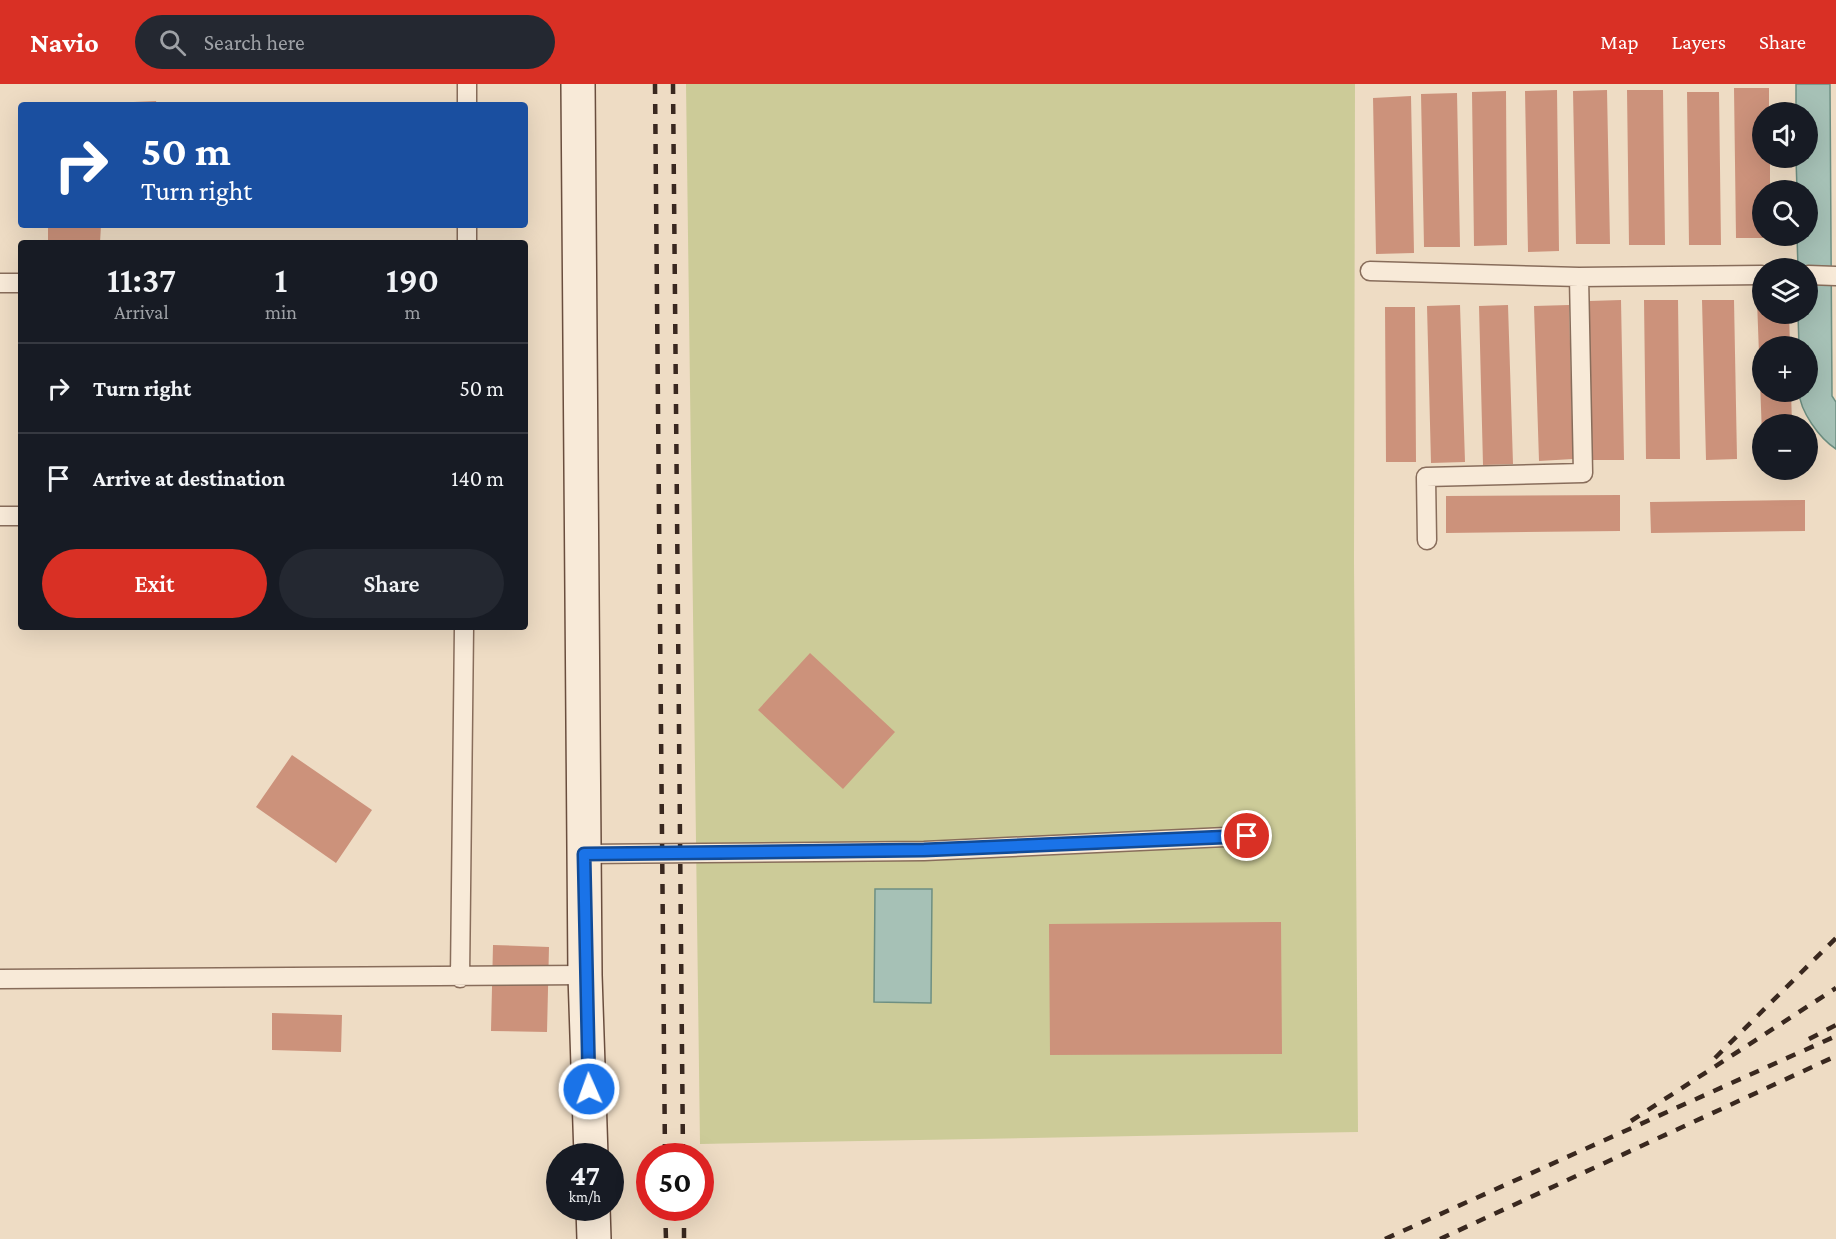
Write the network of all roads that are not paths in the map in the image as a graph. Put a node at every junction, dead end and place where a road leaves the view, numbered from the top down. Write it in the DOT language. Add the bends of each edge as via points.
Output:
graph roads {
  1 [pos="467,84"];
  2 [pos="578,84"];
  3 [pos="467,102"];
  4 [pos="1370,271"];
  5 [pos="1752,275"];
  6 [pos="1818,275"];
  7 [pos="1836,276"];
  8 [pos="1579,277"];
  9 [pos="0,283"];
  10 [pos="18,283"];
  11 [pos="0,516"];
  12 [pos="18,516"];
  13 [pos="1427,540"];
  14 [pos="464,630"];
  15 [pos="1247,836"];
  16 [pos="584,854"];
  17 [pos="585,975"];
  18 [pos="460,978"];
  19 [pos="0,979"];
  20 [pos="591,1143"];
  21 [pos="593,1221"];
  22 [pos="594,1239"];
  1 -- 3 [label="lane"];
  2 -- 16 [label="main road"];
  4 -- 8 [label="lane"];
  5 -- 8 [label="lane"];
  6 -- 7 [label="lane"];
  8 -- 13 [label="lane" via="1583,473 1426,477"];
  9 -- 10 [label="lane"];
  11 -- 12 [label="lane"];
  14 -- 18 [label="lane"];
  15 -- 16 [label="lane" via="924,850"];
  16 -- 17 [label="main road"];
  17 -- 18 [label="lane"];
  17 -- 20 [label="main road"];
  18 -- 19 [label="lane"];
  21 -- 22 [label="main road"];
}
